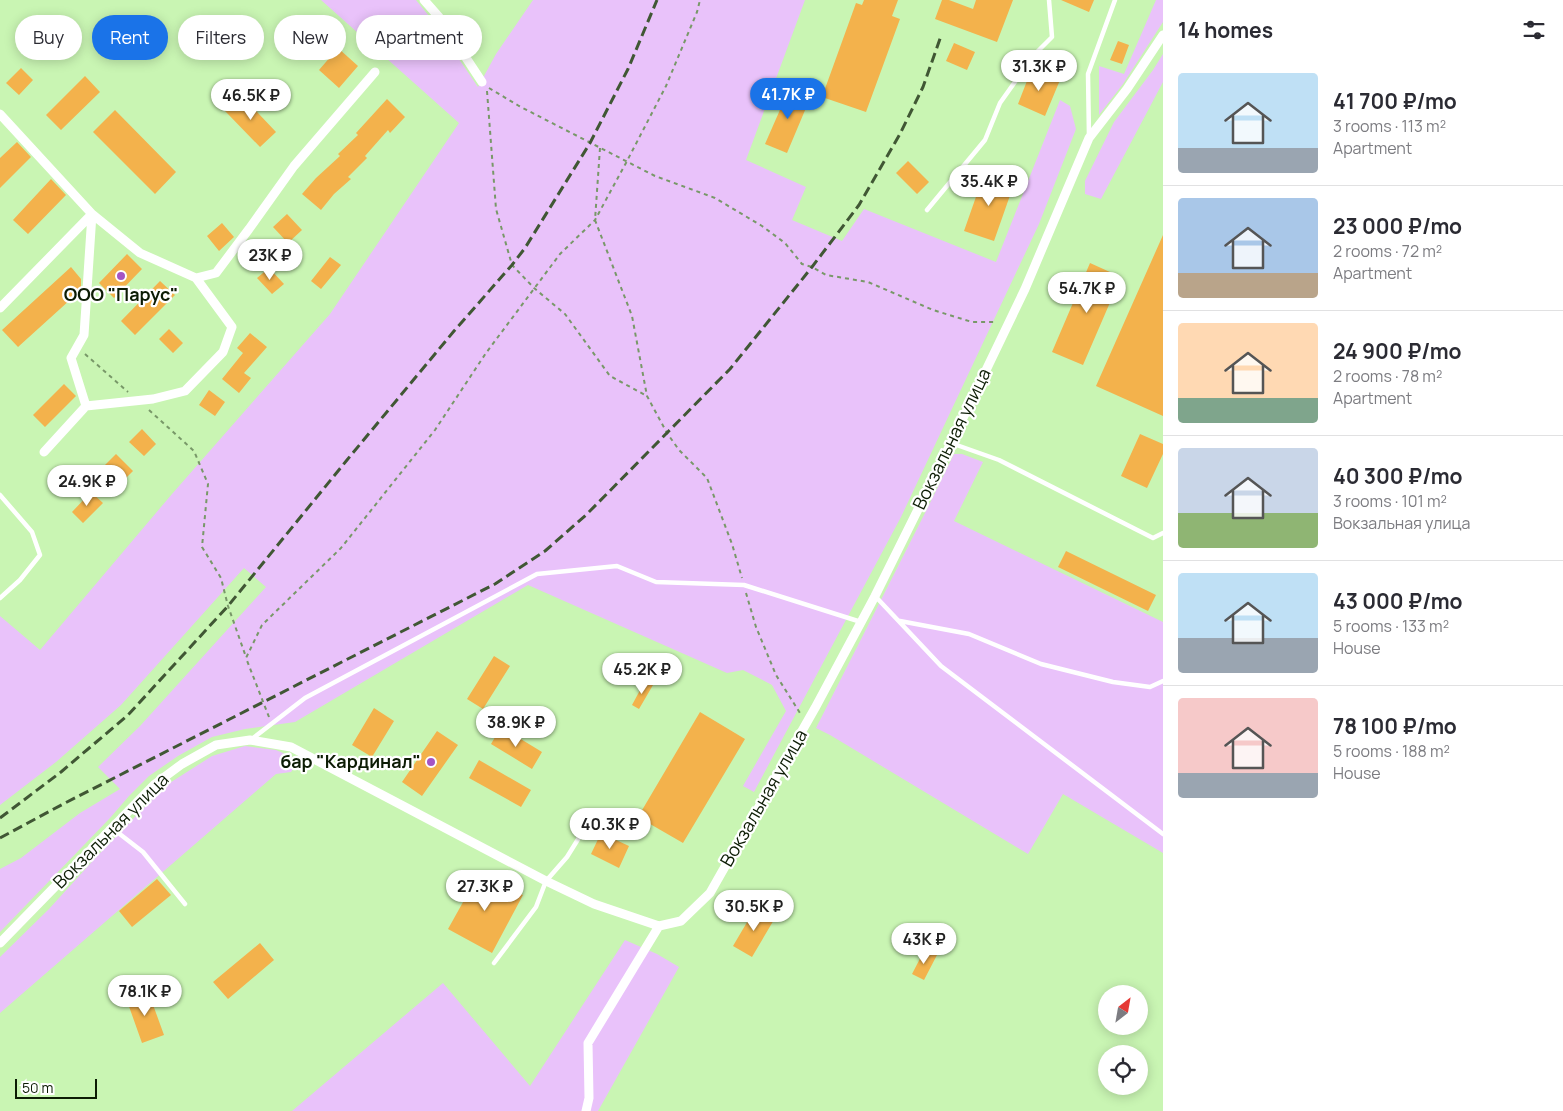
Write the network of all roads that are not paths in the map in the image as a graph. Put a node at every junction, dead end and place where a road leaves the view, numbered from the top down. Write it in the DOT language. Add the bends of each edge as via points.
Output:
graph roads {
  1 [pos="424,0"];
  2 [pos="1049,0"];
  3 [pos="1116,0"];
  4 [pos="1163,35"];
  5 [pos="375,72"];
  6 [pos="482,82"];
  7 [pos="0,114"];
  8 [pos="1089,138"];
  9 [pos="927,210"];
  10 [pos="92,214"];
  11 [pos="196,278"];
  12 [pos="0,308"];
  13 [pos="86,406"];
  14 [pos="951,443"];
  15 [pos="44,452"];
  16 [pos="0,495"];
  17 [pos="1163,533"];
  18 [pos="875,596"];
  19 [pos="0,598"];
  20 [pos="899,621"];
  21 [pos="861,622"];
  22 [pos="1163,681"];
  23 [pos="250,740"];
  24 [pos="590,820"];
  25 [pos="112,828"];
  26 [pos="1163,834"];
  27 [pos="546,881"];
  28 [pos="185,904"];
  29 [pos="659,926"];
  30 [pos="0,943"];
  31 [pos="494,963"];
  32 [pos="586,1111"];
  1 -- 6 [label="street"];
  2 -- 9 [label="lane" via="1052,36 1034,55 1000,104 985,140"];
  3 -- 8 [label="lane" via="1088,74"];
  4 -- 8 [label="street, Вокзальная улица"];
  5 -- 11 [label="street" via="294,166 216,272"];
  7 -- 10 [label="street"];
  8 -- 14 [label="street, Вокзальная улица" via="1025,289"];
  10 -- 11 [label="street" via="140,253"];
  10 -- 12 [label="street"];
  10 -- 13 [label="street" via="84,335 71,358"];
  11 -- 13 [label="street" via="232,327 223,352 185,391 154,399"];
  13 -- 15 [label="street"];
  14 -- 17 [label="lane" via="999,460 1153,538"];
  14 -- 18 [label="street, Вокзальная улица"];
  16 -- 19 [label="lane" via="32,532 40,555"];
  18 -- 20 [label="lane"];
  18 -- 21 [label="street, Вокзальная улица"];
  20 -- 22 [label="lane" via="968,634 1041,664 1114,682 1150,687"];
  20 -- 26 [label="lane" via="941,666"];
  21 -- 23 [label="lane" via="744,585 656,582 617,566 537,574 305,698"];
  21 -- 29 [label="street, Вокзальная улица" via="710,893 680,921"];
  23 -- 25 [label="street, Вокзальная улица" via="216,745 182,764 155,784"];
  23 -- 27 [label="street, Вокзальная улица" via="291,747"];
  24 -- 27 [label="lane" via="567,857"];
  25 -- 28 [label="lane" via="142,852"];
  25 -- 30 [label="street, Вокзальная улица"];
  27 -- 29 [label="street, Вокзальная улица" via="594,904"];
  27 -- 31 [label="lane" via="536,906"];
  29 -- 32 [label="street" via="588,1043 589,1098"];
}
